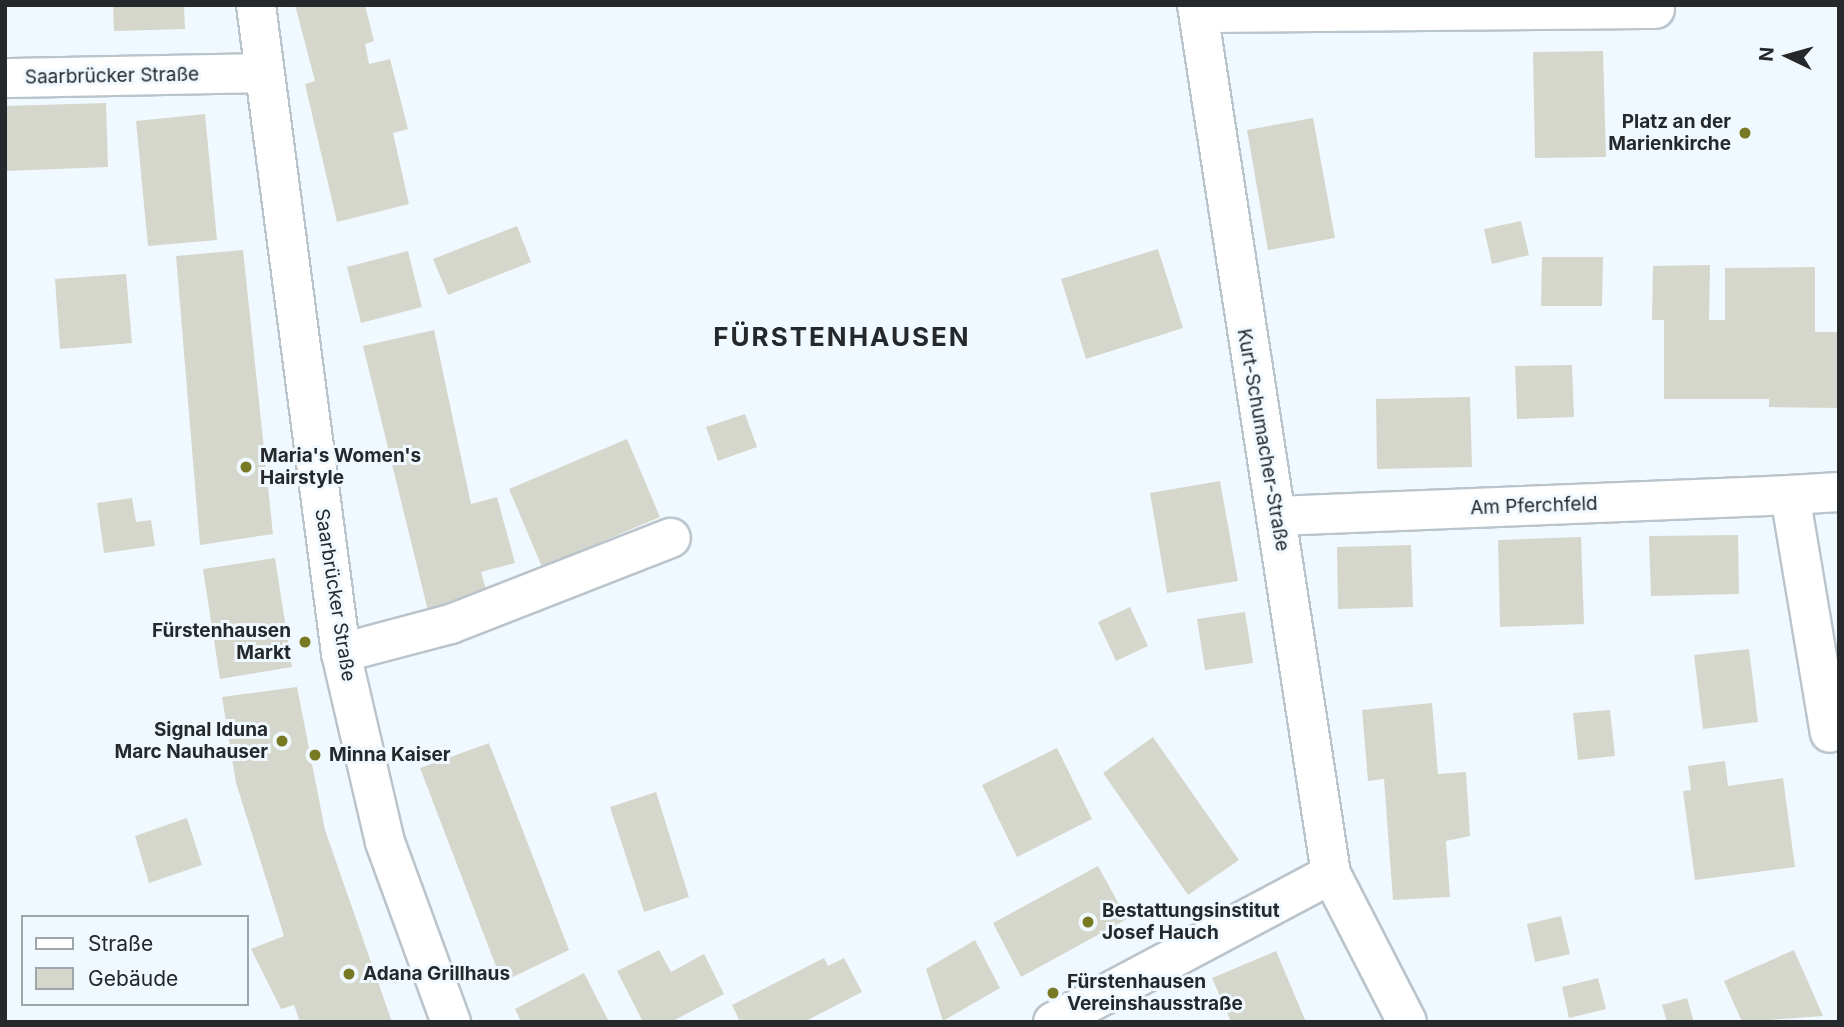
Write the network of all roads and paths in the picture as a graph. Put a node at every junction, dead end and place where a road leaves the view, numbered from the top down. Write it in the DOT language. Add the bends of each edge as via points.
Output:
graph roads {
  1 [pos="256,5"];
  2 [pos="1198,9"];
  3 [pos="1655,9"];
  4 [pos="261,73"];
  5 [pos="5,78"];
  6 [pos="1839,492"];
  7 [pos="1790,495"];
  8 [pos="1277,516"];
  9 [pos="671,538"];
  10 [pos="341,653"];
  11 [pos="1830,733"];
  12 [pos="1331,874"];
  13 [pos="451,1022"];
  14 [pos="1053,1022"];
  15 [pos="1407,1022"];
  1 -- 4 [label="street, Saarbrücker Straße"];
  2 -- 3 [label="street"];
  2 -- 8 [label="street, Kurt-Schumacher-Straße"];
  4 -- 5 [label="street, Saarbrücker Straße"];
  4 -- 10 [label="street, Saarbrücker Straße"];
  6 -- 7 [label="street, Am Pferchfeld"];
  7 -- 8 [label="street, Am Pferchfeld"];
  7 -- 11 [label="street"];
  8 -- 12 [label="street, Kurt-Schumacher-Straße"];
  9 -- 10 [label="street" via="451,624"];
  10 -- 13 [label="street, Saarbrücker Straße" via="385,842"];
  12 -- 14 [label="street"];
  12 -- 15 [label="street, Kurt-Schumacher-Straße"];
}
